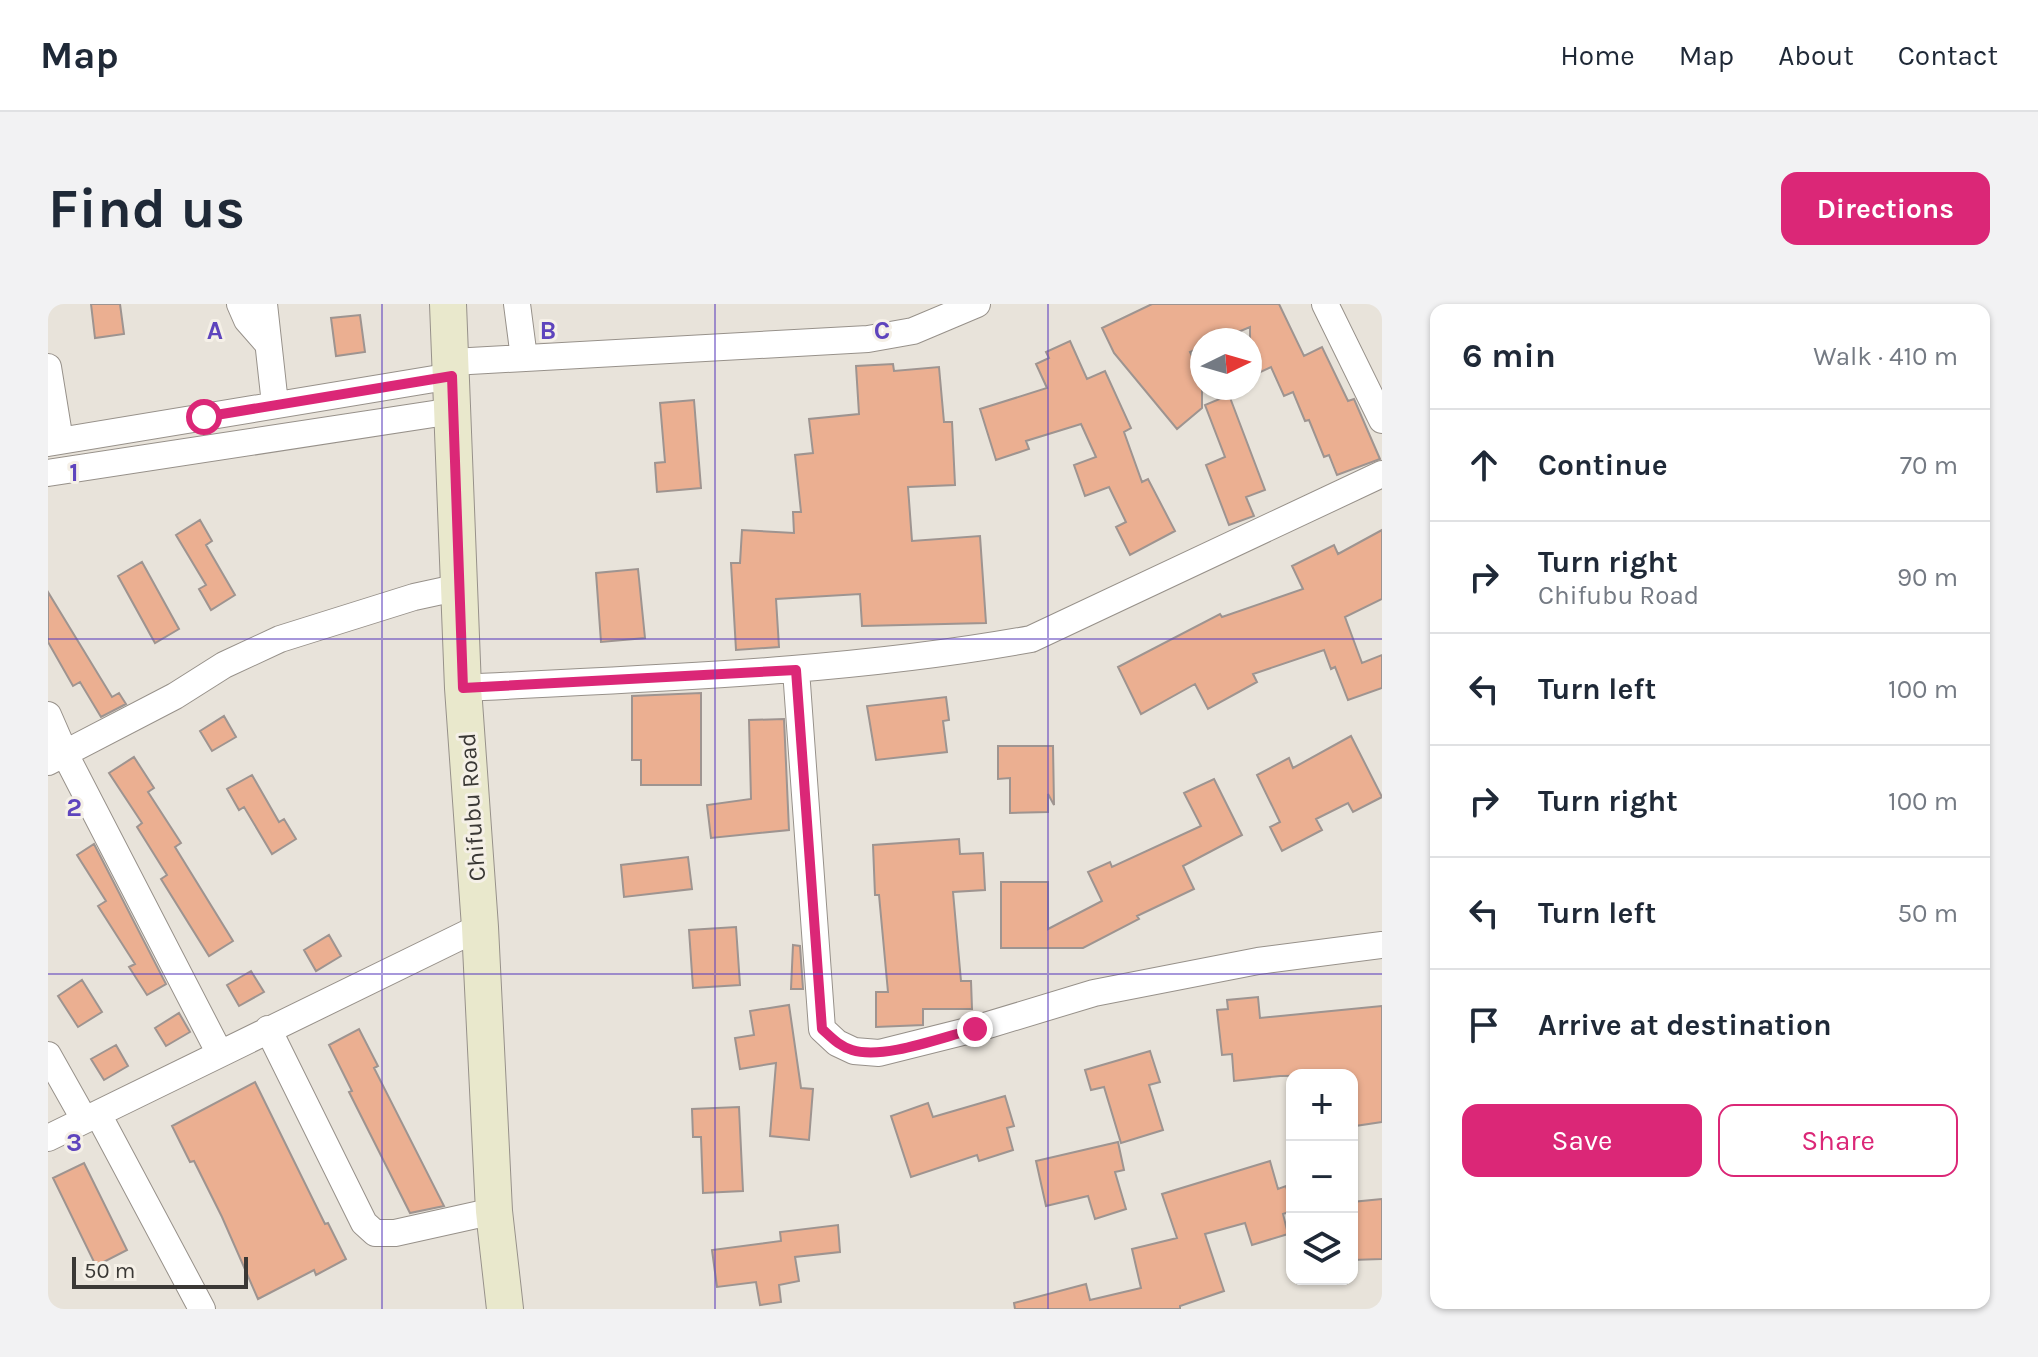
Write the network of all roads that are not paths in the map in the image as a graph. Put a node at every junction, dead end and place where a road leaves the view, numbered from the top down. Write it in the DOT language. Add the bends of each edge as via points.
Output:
graph roads {
  1 [pos="240,304"];
  2 [pos="264,304"];
  3 [pos="448,304"];
  4 [pos="517,304"];
  5 [pos="977,304"];
  6 [pos="1325,304"];
  7 [pos="268,344"];
  8 [pos="524,358"];
  9 [pos="48,367"];
  10 [pos="452,383"];
  11 [pos="275,404"];
  12 [pos="1382,420"];
  13 [pos="149,426"];
  14 [pos="54,442"];
  15 [pos="156,456"];
  16 [pos="48,473"];
  17 [pos="1382,474"];
  18 [pos="460,587"];
  19 [pos="796,670"];
  20 [pos="463,688"];
  21 [pos="48,715"];
  22 [pos="56,758"];
  23 [pos="480,927"];
  24 [pos="1382,945"];
  25 [pos="268,1029"];
  26 [pos="219,1052"];
  27 [pos="48,1055"];
  28 [pos="91,1116"];
  29 [pos="48,1138"];
  30 [pos="494,1211"];
  31 [pos="202,1309"];
  32 [pos="505,1309"];
  1 -- 7 [label="street"];
  2 -- 7 [label="street"];
  3 -- 10 [label="main road, Chifubu Road"];
  4 -- 8 [label="street"];
  5 -- 8 [label="street" via="913,331 868,339"];
  6 -- 12 [label="street"];
  7 -- 11 [label="street"];
  8 -- 10 [label="street"];
  9 -- 14 [label="street"];
  10 -- 11 [label="street"];
  10 -- 15 [label="street"];
  10 -- 18 [label="main road, Chifubu Road"];
  11 -- 13 [label="street"];
  13 -- 14 [label="street"];
  13 -- 15 [label="street"];
  15 -- 16 [label="street"];
  17 -- 19 [label="street" via="1031,639"];
  18 -- 20 [label="main road, Chifubu Road"];
  18 -- 22 [label="street" via="280,639"];
  19 -- 20 [label="street"];
  19 -- 24 [label="street" via="822,1029 854,1051 879,1053 1094,993 1258,961"];
  20 -- 23 [label="main road, Chifubu Road"];
  21 -- 22 [label="street"];
  22 -- 26 [label="street"];
  23 -- 25 [label="street"];
  23 -- 30 [label="main road, Chifubu Road"];
  25 -- 26 [label="street"];
  25 -- 30 [label="street" via="364,1223 375,1233"];
  26 -- 28 [label="street"];
  27 -- 28 [label="street"];
  28 -- 29 [label="street"];
  28 -- 31 [label="street"];
  30 -- 32 [label="main road, Chifubu Road"];
}
